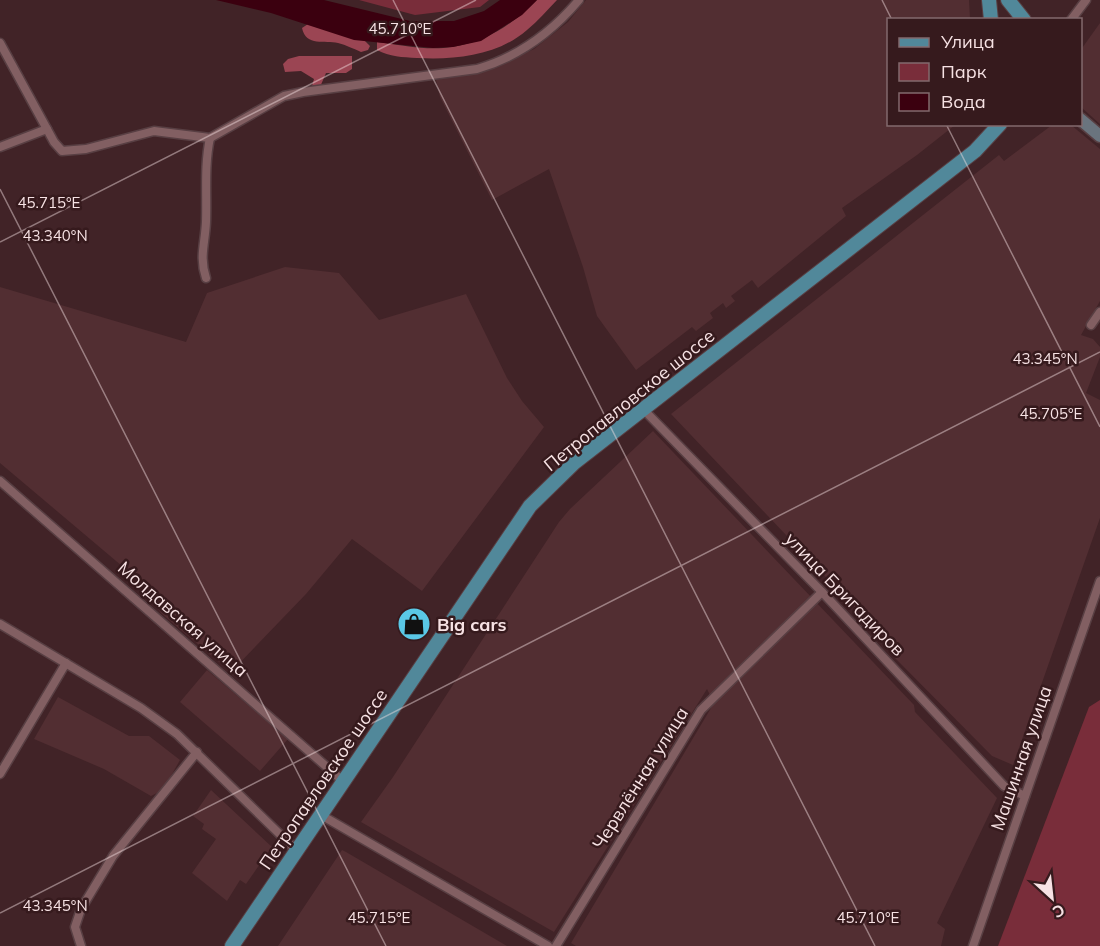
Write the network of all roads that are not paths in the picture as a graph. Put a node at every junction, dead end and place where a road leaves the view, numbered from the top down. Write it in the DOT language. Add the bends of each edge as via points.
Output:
graph roads {
  1 [pos="579,0"];
  2 [pos="989,0"];
  3 [pos="1008,0"];
  4 [pos="1086,0"];
  5 [pos="991,18"];
  6 [pos="1022,18"];
  7 [pos="1072,18"];
  8 [pos="0,43"];
  9 [pos="1082,121"];
  10 [pos="995,128"];
  11 [pos="47,129"];
  12 [pos="1100,136"];
  13 [pos="210,138"];
  14 [pos="0,147"];
  15 [pos="206,278"];
  16 [pos="1100,312"];
  17 [pos="1091,325"];
  18 [pos="643,409"];
  19 [pos="0,481"];
  20 [pos="1100,581"];
  21 [pos="822,592"];
  22 [pos="0,624"];
  23 [pos="66,663"];
  24 [pos="197,752"];
  25 [pos="0,774"];
  26 [pos="344,782"];
  27 [pos="1025,796"];
  28 [pos="321,815"];
  29 [pos="296,850"];
  30 [pos="81,946"];
  31 [pos="232,946"];
  32 [pos="548,946"];
  33 [pos="556,946"];
  34 [pos="973,946"];
  1 -- 13 [label="street" via="547,32 498,63 456,73 284,96"];
  2 -- 5 [label="main road"];
  3 -- 6 [label="main road"];
  4 -- 7 [label="street"];
  8 -- 11 [label="street"];
  9 -- 12 [label="main road"];
  10 -- 18 [label="main road, Петропавловское шоссе" via="975,151"];
  11 -- 13 [label="street" via="62,151 86,149 154,131"];
  11 -- 14 [label="street"];
  13 -- 15 [label="street" via="202,257"];
  16 -- 17 [label="street"];
  18 -- 21 [label="street, улица Бригадиров"];
  18 -- 26 [label="main road, Петропавловское шоссе" via="574,463 530,506"];
  19 -- 26 [label="street, Молдавская улица"];
  20 -- 27 [label="street, Машинная улица"];
  21 -- 27 [label="street, улица Бригадиров" via="1004,786"];
  21 -- 33 [label="street, Червлённая улица" via="701,710"];
  22 -- 23 [label="street"];
  23 -- 24 [label="street" via="141,708"];
  23 -- 25 [label="street"];
  24 -- 29 [label="street"];
  24 -- 30 [label="street" via="113,856 81,909 75,927"];
  26 -- 28 [label="main road, Петропавловское шоссе"];
  27 -- 34 [label="street, Машинная улица"];
  28 -- 29 [label="main road, Петропавловское шоссе"];
  28 -- 32 [label="street"];
  29 -- 31 [label="main road, Петропавловское шоссе"];
}
